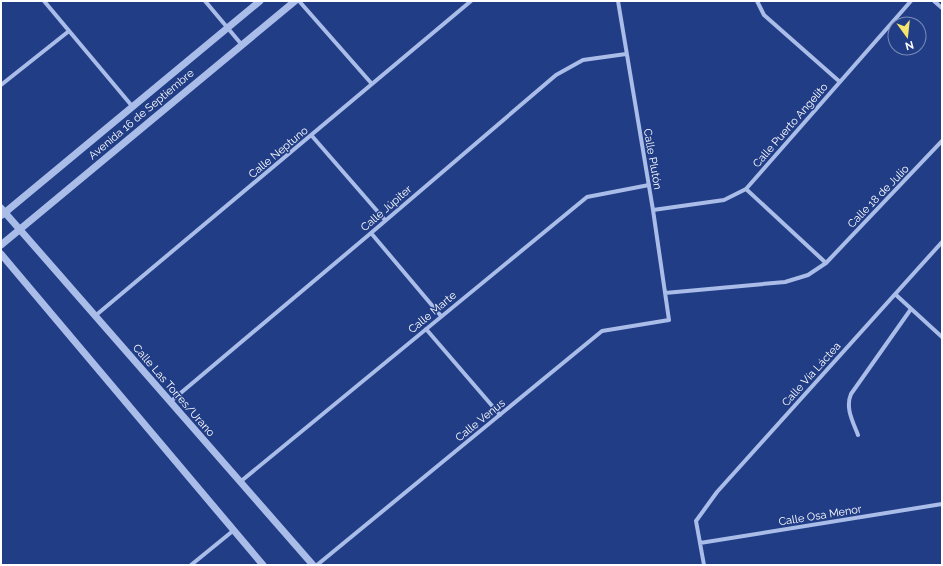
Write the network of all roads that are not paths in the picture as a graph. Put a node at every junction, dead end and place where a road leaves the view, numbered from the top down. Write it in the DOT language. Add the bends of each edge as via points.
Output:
graph roads {
  1 [pos="44,1"];
  2 [pos="205,1"];
  3 [pos="260,1"];
  4 [pos="295,1"];
  5 [pos="299,1"];
  6 [pos="471,1"];
  7 [pos="618,1"];
  8 [pos="757,1"];
  9 [pos="911,1"];
  10 [pos="934,1"];
  11 [pos="942,8"];
  12 [pos="228,28"];
  13 [pos="69,31"];
  14 [pos="242,45"];
  15 [pos="626,54"];
  16 [pos="840,82"];
  17 [pos="372,84"];
  18 [pos="1,85"];
  19 [pos="132,106"];
  20 [pos="312,136"];
  21 [pos="942,141"];
  22 [pos="649,185"];
  23 [pos="746,189"];
  24 [pos="653,210"];
  25 [pos="2,212"];
  26 [pos="385,220"];
  27 [pos="19,229"];
  28 [pos="371,233"];
  29 [pos="942,242"];
  30 [pos="1,245"];
  31 [pos="1,254"];
  32 [pos="826,263"];
  33 [pos="665,293"];
  34 [pos="895,294"];
  35 [pos="911,309"];
  36 [pos="95,316"];
  37 [pos="441,316"];
  38 [pos="670,320"];
  39 [pos="426,329"];
  40 [pos="942,337"];
  41 [pos="170,402"];
  42 [pos="500,415"];
  43 [pos="858,435"];
  44 [pos="240,482"];
  45 [pos="942,504"];
  46 [pos="234,529"];
  47 [pos="700,543"];
  48 [pos="191,565"];
  49 [pos="263,565"];
  50 [pos="313,565"];
  51 [pos="317,565"];
  52 [pos="704,565"];
  1 -- 13 [label="street"];
  2 -- 12 [label="street"];
  3 -- 12 [label="street, Avenida 16 de Septiembre"];
  4 -- 14 [label="street, Avenida 16 de Septiembre"];
  5 -- 17 [label="street"];
  6 -- 17 [label="street, Calle Neptuno"];
  7 -- 15 [label="street, Calle Plutón"];
  8 -- 16 [label="street" via="764,15"];
  9 -- 16 [label="street, Calle Puerto Angelito"];
  10 -- 11 [label="street"];
  12 -- 14 [label="street"];
  12 -- 19 [label="street, Avenida 16 de Septiembre"];
  13 -- 18 [label="street"];
  13 -- 19 [label="street"];
  14 -- 27 [label="street, Avenida 16 de Septiembre"];
  15 -- 22 [label="street, Calle Plutón"];
  15 -- 26 [label="street, Calle Júpiter" via="583,60 556,74"];
  16 -- 23 [label="street, Calle Puerto Angelito"];
  17 -- 20 [label="street, Calle Neptuno"];
  19 -- 25 [label="street, Avenida 16 de Septiembre"];
  20 -- 26 [label="street"];
  20 -- 36 [label="street, Calle Neptuno"];
  21 -- 32 [label="street, Calle 18 de Julio"];
  22 -- 24 [label="street, Calle Plutón"];
  22 -- 37 [label="street, Calle Marte" via="587,197"];
  23 -- 24 [label="street, Calle Puerto Angelito" via="724,200"];
  23 -- 32 [label="street"];
  24 -- 33 [label="street, Calle Plutón"];
  25 -- 27 [label="street, Calle Las Torres/Urano"];
  26 -- 28 [label="street, Calle Júpiter"];
  27 -- 30 [label="street, Avenida 16 de Septiembre"];
  27 -- 36 [label="street, Calle Las Torres/Urano"];
  28 -- 37 [label="street"];
  28 -- 41 [label="street, Calle Júpiter"];
  29 -- 34 [label="street, Calle Vía Láctea"];
  31 -- 46 [label="street"];
  32 -- 33 [label="street" via="808,275 785,282"];
  33 -- 38 [label="street, Calle Plutón"];
  34 -- 35 [label="street"];
  34 -- 47 [label="street, Calle Vía Láctea" via="717,492 696,521"];
  35 -- 40 [label="street"];
  35 -- 43 [label="street" via="848,401"];
  36 -- 41 [label="street, Calle Las Torres/Urano"];
  37 -- 39 [label="street, Calle Marte"];
  38 -- 42 [label="street, Calle Venus" via="602,330"];
  39 -- 42 [label="street"];
  39 -- 44 [label="street, Calle Marte"];
  41 -- 44 [label="street, Calle Las Torres/Urano"];
  42 -- 51 [label="street, Calle Venus"];
  44 -- 50 [label="street, Calle Las Torres/Urano"];
  45 -- 47 [label="street, Calle Osa Menor"];
  46 -- 48 [label="street"];
  46 -- 49 [label="street"];
  47 -- 52 [label="street"];
}
